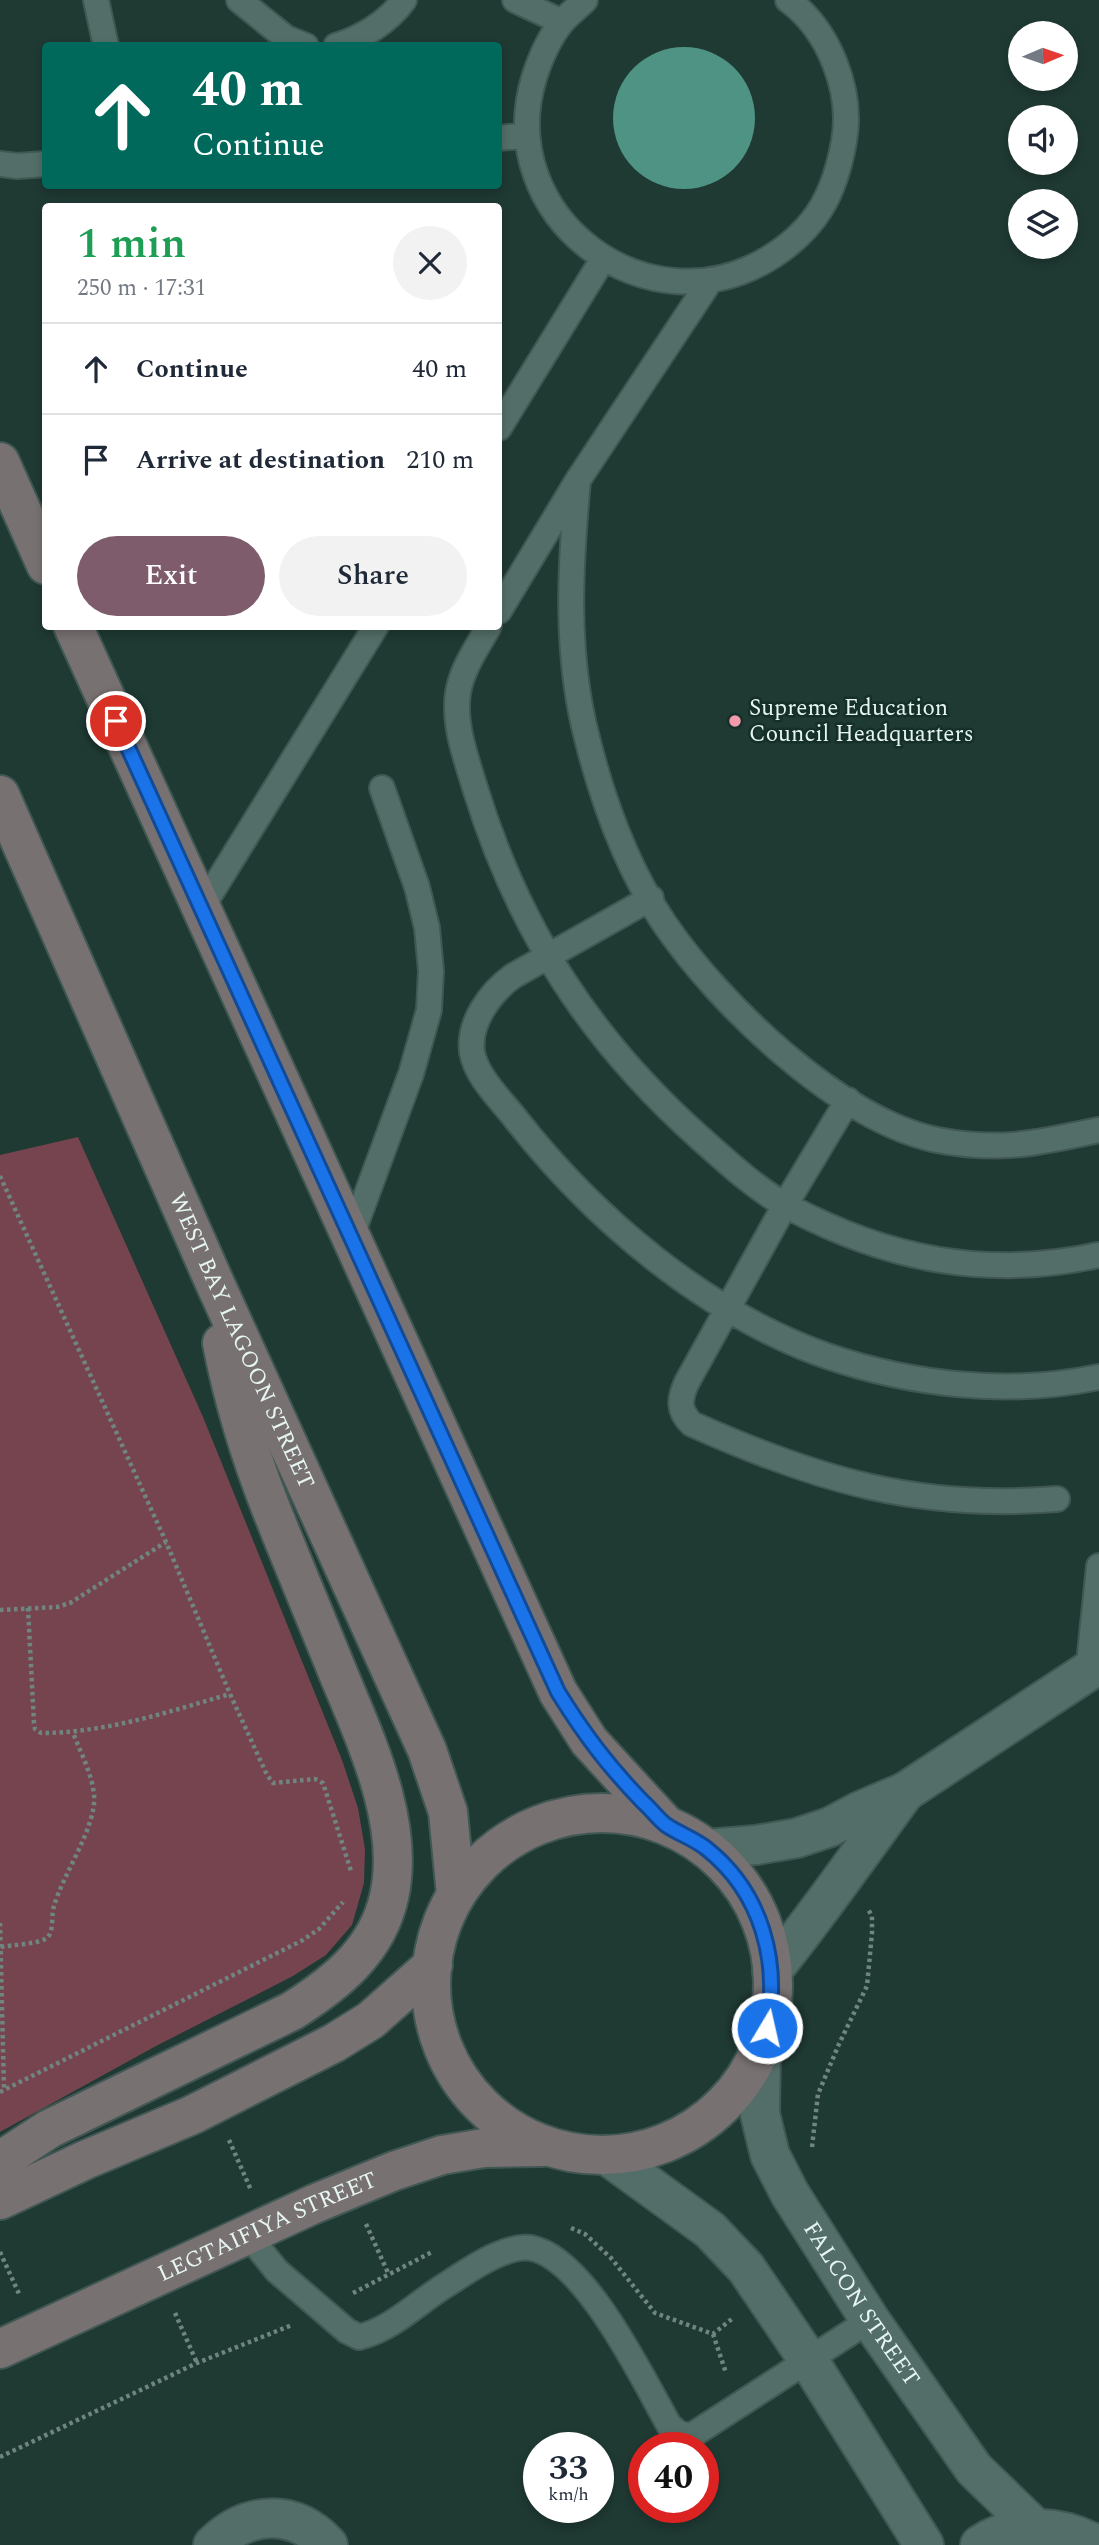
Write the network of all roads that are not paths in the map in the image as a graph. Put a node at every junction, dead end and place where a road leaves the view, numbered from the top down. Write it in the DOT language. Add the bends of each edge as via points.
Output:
graph roads {
  1 [pos="96,0"];
  2 [pos="239,0"];
  3 [pos="404,0"];
  4 [pos="515,0"];
  5 [pos="585,0"];
  6 [pos="788,0"];
  7 [pos="562,22"];
  8 [pos="105,42"];
  9 [pos="296,42"];
  10 [pos="346,42"];
  11 [pos="527,135"];
  12 [pos="502,138"];
  13 [pos="0,164"];
  14 [pos="42,164"];
  15 [pos="603,259"];
  16 [pos="710,281"];
  17 [pos="502,423"];
  18 [pos="0,462"];
  19 [pos="578,480"];
  20 [pos="36,518"];
  21 [pos="42,546"];
  22 [pos="502,606"];
  23 [pos="75,630"];
  24 [pos="374,630"];
  25 [pos="487,630"];
  26 [pos="382,788"];
  27 [pos="0,795"];
  28 [pos="651,898"];
  29 [pos="201,909"];
  30 [pos="546,956"];
  31 [pos="848,1100"];
  32 [pos="1099,1129"];
  33 [pos="785,1205"];
  34 [pos="351,1237"];
  35 [pos="1099,1255"];
  36 [pos="213,1279"];
  37 [pos="728,1308"];
  38 [pos="1099,1377"];
  39 [pos="1057,1499"];
  40 [pos="1099,1566"];
  41 [pos="1094,1668"];
  42 [pos="905,1792"];
  43 [pos="666,1825"];
  44 [pos="707,1849"];
  45 [pos="456,1895"];
  46 [pos="433,1965"];
  47 [pos="772,1971"];
  48 [pos="761,2046"];
  49 [pos="548,2147"];
  50 [pos="608,2156"];
  51 [pos="0,2161"];
  52 [pos="0,2200"];
  53 [pos="258,2230"];
  54 [pos="870,2320"];
  55 [pos="0,2349"];
  56 [pos="808,2361"];
  57 [pos="1035,2528"];
  58 [pos="213,2545"];
  59 [pos="328,2545"];
  60 [pos="924,2545"];
  61 [pos="979,2545"];
  62 [pos="1097,2545"];
  1 -- 8 [label="lane"];
  2 -- 9 [label="lane"];
  3 -- 10 [label="lane" via="368,32"];
  4 -- 7 [label="lane"];
  5 -- 7 [label="lane"];
  6 -- 16 [label="lane" via="826,42 842,84 846,128 839,172 820,212 790,245 752,269"];
  7 -- 11 [label="lane" via="541,56 529,95"];
  11 -- 12 [label="lane"];
  11 -- 15 [label="lane" via="543,193 579,241"];
  13 -- 14 [label="lane"];
  15 -- 16 [label="lane" via="636,275 673,283"];
  15 -- 17 [label="lane"];
  16 -- 19 [label="lane"];
  18 -- 20 [label="street"];
  19 -- 22 [label="lane"];
  19 -- 28 [label="lane" via="570,602 574,670 586,736 605,801"];
  20 -- 21 [label="street"];
  23 -- 29 [label="street"];
  24 -- 29 [label="lane"];
  25 -- 30 [label="lane" via="461,678 460,730 491,838"];
  26 -- 34 [label="lane" via="427,928 429,1010 411,1074"];
  27 -- 36 [label="street, WEST BAY LAGOON STREET"];
  28 -- 30 [label="lane"];
  28 -- 31 [label="lane" via="663,922 723,996 793,1062"];
  29 -- 34 [label="street"];
  30 -- 33 [label="lane" via="596,1030 640,1081 721,1157"];
  30 -- 37 [label="lane" via="500,985 490,999 471,1041 475,1062 528,1135 573,1185 621,1231"];
  31 -- 32 [label="lane" via="897,1127 972,1145 1006,1147"];
  31 -- 33 [label="lane"];
  33 -- 35 [label="lane" via="880,1247 952,1263 1015,1266"];
  33 -- 37 [label="lane"];
  34 -- 43 [label="street" via="558,1692 589,1741"];
  36 -- 45 [label="street, WEST BAY LAGOON STREET" via="427,1750 448,1812"];
  36 -- 51 [label="street" via="223,1346 270,1508 355,1714 385,1801 392,1835 389,1898 374,1937 355,1963 315,1996 49,2129"];
  37 -- 38 [label="lane" via="826,1355 915,1378 1029,1385"];
  37 -- 39 [label="lane" via="681,1393 681,1409 692,1424 756,1453 850,1484 952,1500 1016,1503"];
  40 -- 41 [label="lane"];
  41 -- 42 [label="street"];
  42 -- 44 [label="street" via="797,1838"];
  42 -- 47 [label="street"];
  43 -- 44 [label="street"];
  43 -- 45 [label="street" via="600,1813 544,1823 494,1852"];
  44 -- 47 [label="street" via="749,1899 764,1934"];
  45 -- 46 [label="street" via="445,1917"];
  46 -- 49 [label="street" via="435,2023 457,2077 496,2119"];
  46 -- 52 [label="street" via="371,2020 334,2043 213,2104"];
  47 -- 48 [label="street" via="771,2009"];
  48 -- 50 [label="street" via="732,2095 712,2116 663,2145"];
  48 -- 54 [label="street, FALCON STREET" via="760,2114 770,2155"];
  49 -- 50 [label="street"];
  49 -- 53 [label="street, LEGTAIFIYA STREET" via="484,2148 443,2155 394,2171"];
  50 -- 56 [label="street" via="710,2231 746,2267"];
  53 -- 55 [label="street, LEGTAIFIYA STREET"];
  53 -- 56 [label="lane" via="277,2271 359,2337 377,2333 480,2264 508,2251 531,2248 560,2262 607,2317 678,2433 691,2436"];
  54 -- 56 [label="lane"];
  54 -- 57 [label="street, FALCON STREET" via="974,2469"];
  56 -- 60 [label="street"];
  57 -- 61 [label="street" via="1009,2532"];
  57 -- 62 [label="street" via="1060,2530"];
  58 -- 59 [label="street" via="239,2525 272,2518 305,2526"];
}
